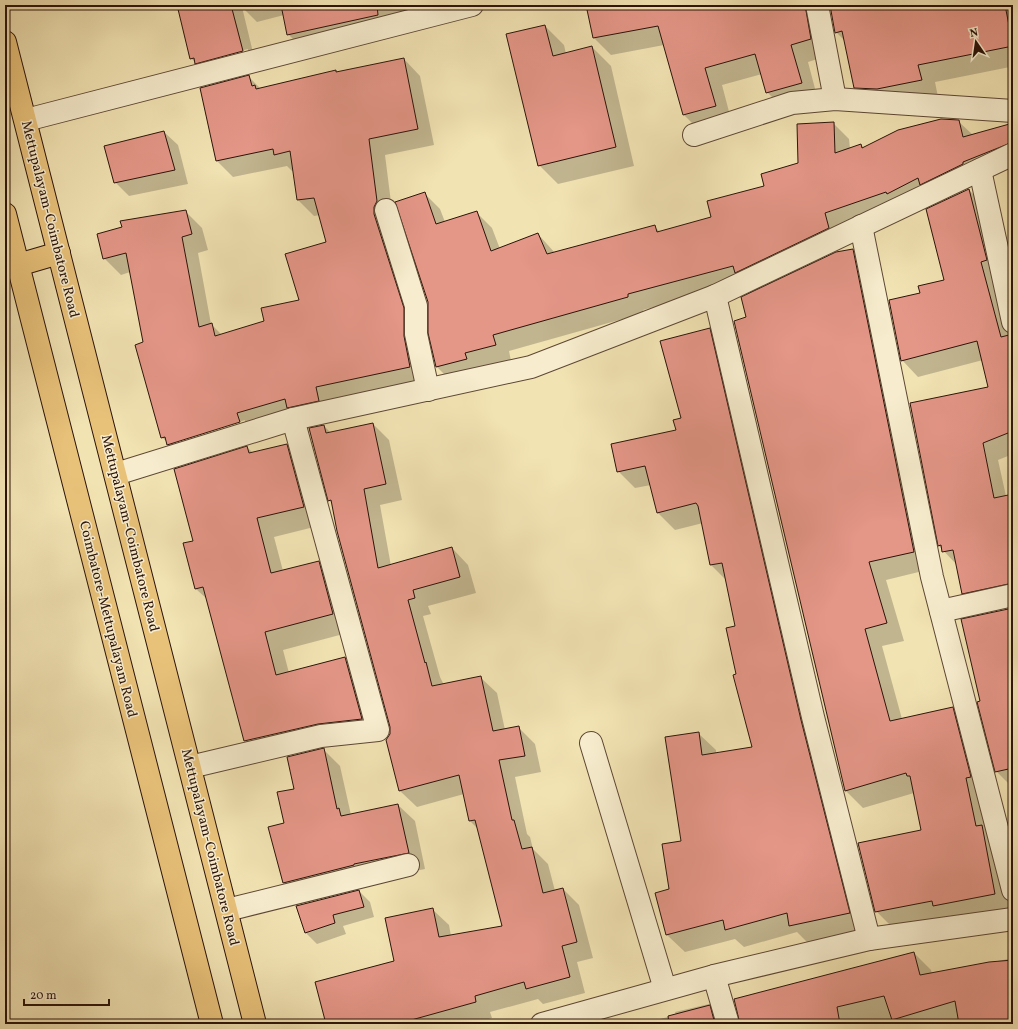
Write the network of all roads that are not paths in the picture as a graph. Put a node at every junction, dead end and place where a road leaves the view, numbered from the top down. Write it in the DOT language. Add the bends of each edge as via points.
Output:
graph roads {
  1 [pos="472,5"];
  2 [pos="817,5"];
  3 [pos="5,42"];
  4 [pos="834,99"];
  5 [pos="1013,111"];
  6 [pos="26,120"];
  7 [pos="694,135"];
  8 [pos="1013,154"];
  9 [pos="980,170"];
  10 [pos="386,210"];
  11 [pos="5,214"];
  12 [pos="861,226"];
  13 [pos="59,253"];
  14 [pos="18,265"];
  15 [pos="1009,290"];
  16 [pos="715,296"];
  17 [pos="1013,322"];
  18 [pos="428,390"];
  19 [pos="293,419"];
  20 [pos="116,474"];
  21 [pos="1013,595"];
  22 [pos="941,611"];
  23 [pos="591,743"];
  24 [pos="190,766"];
  25 [pos="408,865"];
  26 [pos="1013,890"];
  27 [pos="227,910"];
  28 [pos="1013,919"];
  29 [pos="869,939"];
  30 [pos="714,976"];
  31 [pos="665,989"];
  32 [pos="212,1024"];
  33 [pos="255,1024"];
  34 [pos="542,1024"];
  35 [pos="728,1024"];
  1 -- 6 [label="street"];
  2 -- 4 [label="street"];
  3 -- 6 [label="highway, Mettupalayam-Coimbatore Road"];
  4 -- 5 [label="street"];
  4 -- 7 [label="street" via="792,103"];
  6 -- 13 [label="highway, Mettupalayam-Coimbatore Road"];
  8 -- 9 [label="street"];
  9 -- 12 [label="street"];
  9 -- 15 [label="street"];
  10 -- 18 [label="street" via="416,306 416,334"];
  11 -- 14 [label="highway, Coimbatore-Mettupalayam Road"];
  12 -- 16 [label="street"];
  12 -- 22 [label="street"];
  13 -- 14 [label="highway"];
  13 -- 20 [label="highway, Mettupalayam-Coimbatore Road"];
  14 -- 32 [label="highway, Coimbatore-Mettupalayam Road"];
  15 -- 17 [label="street"];
  16 -- 18 [label="street" via="531,367"];
  16 -- 29 [label="street" via="813,717"];
  18 -- 19 [label="street"];
  19 -- 20 [label="street"];
  19 -- 24 [label="street" via="378,730 321,736"];
  20 -- 24 [label="highway, Mettupalayam-Coimbatore Road"];
  21 -- 22 [label="street"];
  22 -- 26 [label="street"];
  23 -- 31 [label="street"];
  24 -- 27 [label="highway, Mettupalayam-Coimbatore Road"];
  25 -- 27 [label="street"];
  27 -- 33 [label="highway, Mettupalayam-Coimbatore Road"];
  28 -- 29 [label="street"];
  29 -- 30 [label="street"];
  30 -- 31 [label="street"];
  30 -- 35 [label="street"];
  31 -- 34 [label="street"];
}
